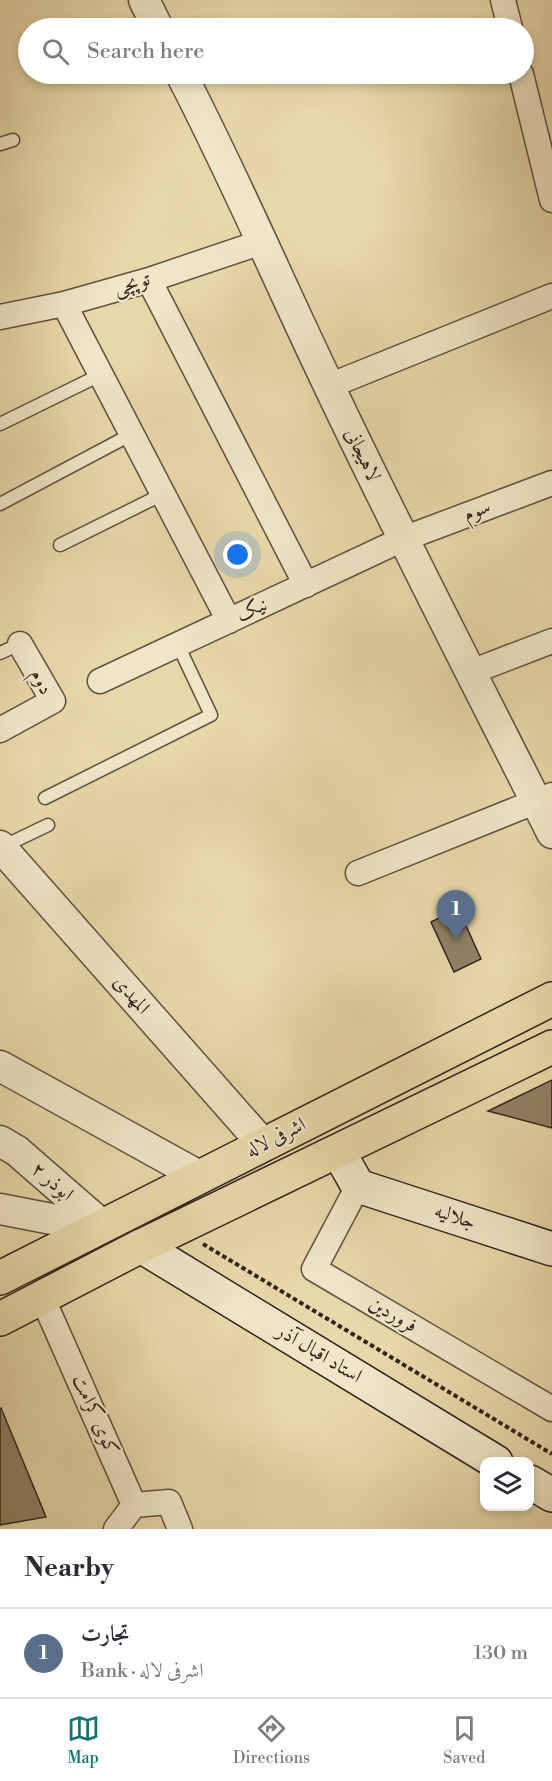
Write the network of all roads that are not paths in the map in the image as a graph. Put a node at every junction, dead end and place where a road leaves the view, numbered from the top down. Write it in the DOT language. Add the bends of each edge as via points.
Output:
graph roads {
  1 [pos="144,0"];
  2 [pos="503,0"];
  3 [pos="153,18"];
  4 [pos="508,18"];
  5 [pos="186,84"];
  6 [pos="523,84"];
  7 [pos="13,140"];
  8 [pos="0,144"];
  9 [pos="552,200"];
  10 [pos="262,242"];
  11 [pos="149,280"];
  12 [pos="552,296"];
  13 [pos="64,304"];
  14 [pos="0,317"];
  15 [pos="100,375"];
  16 [pos="329,386"];
  17 [pos="0,424"];
  18 [pos="132,435"];
  19 [pos="552,483"];
  20 [pos="163,494"];
  21 [pos="0,504"];
  22 [pos="403,539"];
  23 [pos="60,545"];
  24 [pos="306,585"];
  25 [pos="229,621"];
  26 [pos="552,641"];
  27 [pos="178,645"];
  28 [pos="10,648"];
  29 [pos="471,672"];
  30 [pos="100,681"];
  31 [pos="0,730"];
  32 [pos="45,798"];
  33 [pos="544,798"];
  34 [pos="48,825"];
  35 [pos="552,833"];
  36 [pos="1,847"];
  37 [pos="358,873"];
  38 [pos="552,999"];
  39 [pos="552,1047"];
  40 [pos="0,1066"];
  41 [pos="0,1141"];
  42 [pos="263,1144"];
  43 [pos="338,1151"];
  44 [pos="199,1176"];
  45 [pos="358,1186"];
  46 [pos="0,1209"];
  47 [pos="100,1227"];
  48 [pos="141,1246"];
  49 [pos="552,1249"];
  50 [pos="0,1278"];
  51 [pos="42,1297"];
  52 [pos="0,1320"];
  53 [pos="552,1409"];
  54 [pos="489,1457"];
  55 [pos="534,1484"];
  56 [pos="552,1495"];
  57 [pos="135,1505"];
  58 [pos="116,1529"];
  59 [pos="180,1529"];
  1 -- 3 [label="street"];
  2 -- 4 [label="street"];
  5 -- 10 [label="street, لاهیجانی"];
  6 -- 9 [label="street"];
  7 -- 8 [label="lane"];
  10 -- 11 [label="street, توپچی"];
  10 -- 16 [label="street, لاهیجانی"];
  11 -- 13 [label="street, توپچی"];
  11 -- 24 [label="street"];
  12 -- 16 [label="street"];
  13 -- 14 [label="street, توپچی"];
  13 -- 15 [label="street"];
  15 -- 17 [label="lane"];
  15 -- 18 [label="street"];
  16 -- 22 [label="street, لاهیجانی"];
  18 -- 20 [label="street"];
  18 -- 21 [label="lane"];
  19 -- 22 [label="street, سوم"];
  20 -- 23 [label="lane"];
  20 -- 25 [label="street"];
  22 -- 24 [label="street, نیک"];
  22 -- 29 [label="street, لاهیجانی"];
  24 -- 25 [label="street, نیک"];
  25 -- 27 [label="street, نیک"];
  26 -- 29 [label="street"];
  27 -- 30 [label="street, نیک"];
  27 -- 32 [label="lane" via="211,715"];
  28 -- 31 [label="street, دوم" via="53,701"];
  29 -- 33 [label="street, لاهیجانی"];
  33 -- 35 [label="street, لاهیجانی"];
  33 -- 37 [label="street"];
  34 -- 36 [label="lane"];
  36 -- 42 [label="street, المهدی"];
  38 -- 42 [label="main road, اشرفی لاله"];
  39 -- 43 [label="main road, اشرفی لاله"];
  40 -- 44 [label="street"];
  41 -- 47 [label="street, ابوذر ۲"];
  42 -- 44 [label="main road, اشرفی لاله"];
  43 -- 45 [label="main road"];
  43 -- 48 [label="main road, اشرفی لاله"];
  44 -- 47 [label="main road, اشرفی لاله"];
  45 -- 49 [label="main road, جلالیه"];
  45 -- 53 [label="street, فروردین" via="314,1269"];
  46 -- 47 [label="street"];
  47 -- 50 [label="main road, اشرفی لاله"];
  48 -- 51 [label="main road, اشرفی لاله"];
  48 -- 54 [label="main road, استاد اقبال آذر"];
  51 -- 52 [label="main road, اشرفی لاله"];
  51 -- 57 [label="street, کوی کرامت"];
  55 -- 56 [label="main road"];
  57 -- 58 [label="street"];
  57 -- 59 [label="street" via="169,1502"];
}
